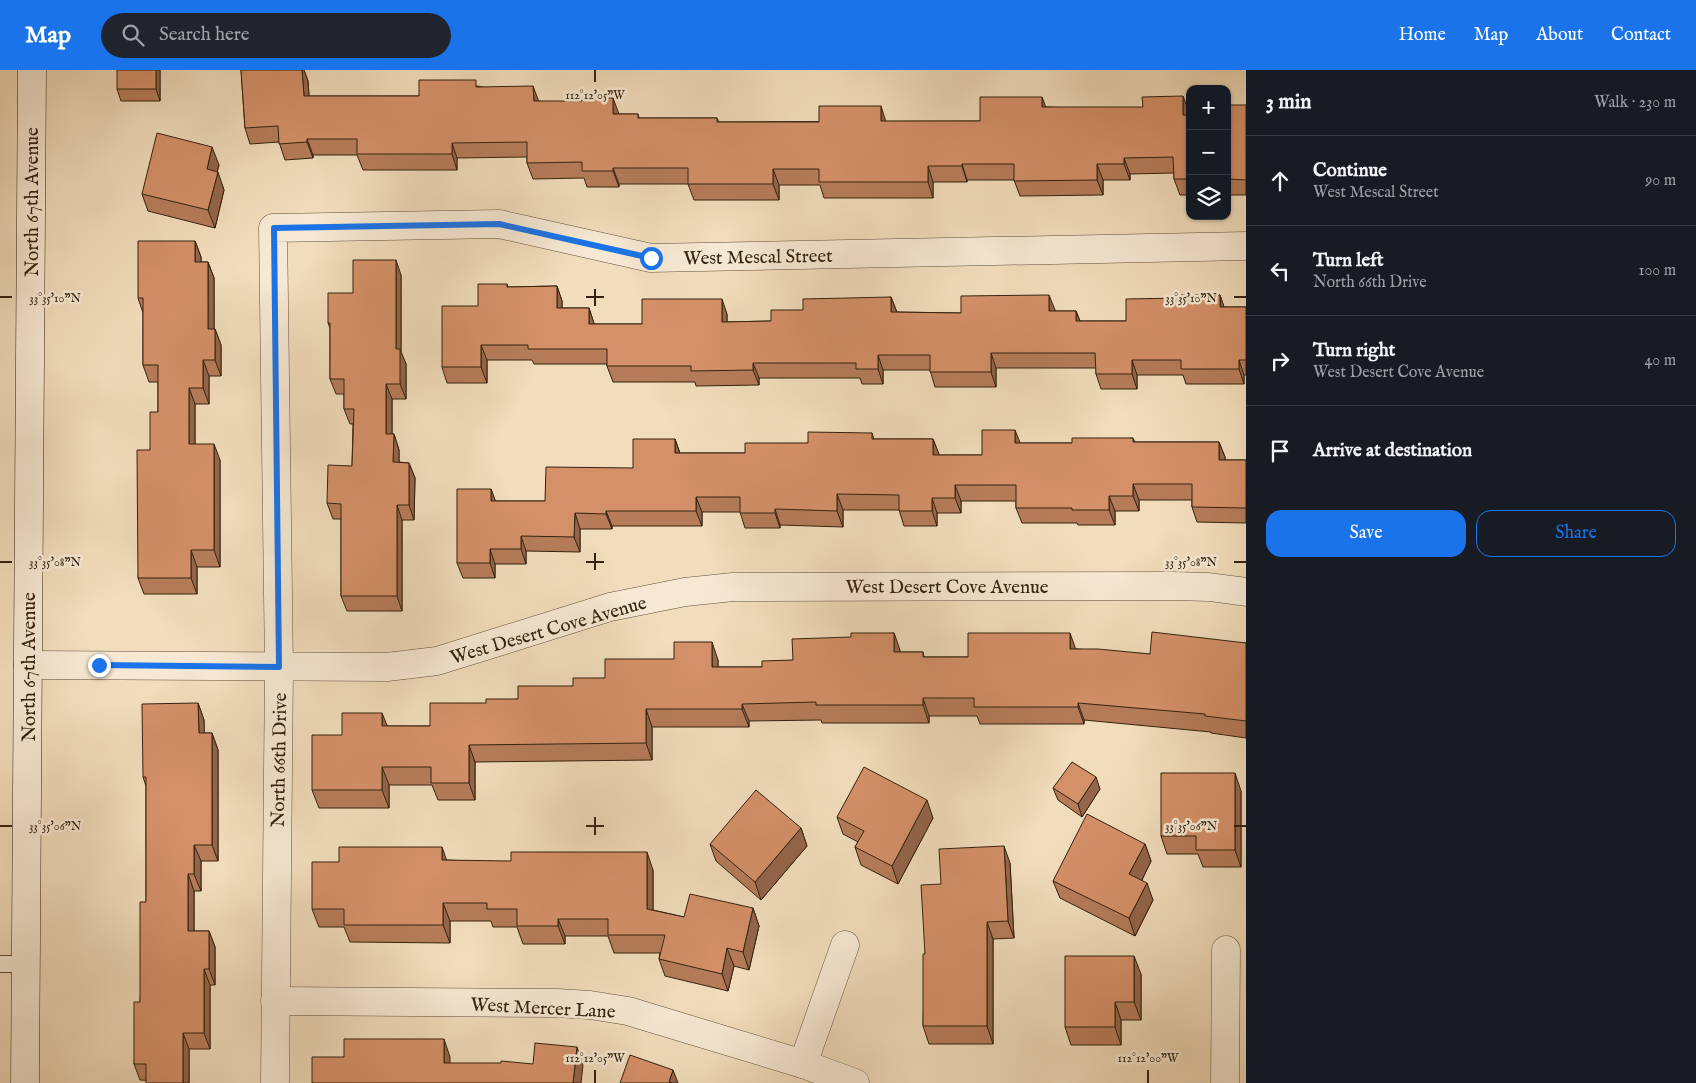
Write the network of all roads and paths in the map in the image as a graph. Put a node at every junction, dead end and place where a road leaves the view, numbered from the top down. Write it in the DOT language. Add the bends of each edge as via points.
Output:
graph roads {
  1 [pos="32,70"];
  2 [pos="274,228"];
  3 [pos="1246,246"];
  4 [pos="1246,592"];
  5 [pos="28,665"];
  6 [pos="279,667"];
  7 [pos="845,944"];
  8 [pos="1226,950"];
  9 [pos="13,964"];
  10 [pos="276,1001"];
  11 [pos="803,1064"];
  12 [pos="25,1083"];
  13 [pos="275,1083"];
  14 [pos="855,1083"];
  15 [pos="1225,1083"];
  1 -- 5 [label="street, North 67th Avenue"];
  2 -- 3 [label="street, West Mescal Street" via="499,224 651,258"];
  2 -- 6 [label="street, North 66th Drive"];
  4 -- 6 [label="street, West Desert Cove Avenue" via="1173,586 733,587 685,592 610,607 437,661 387,667"];
  5 -- 6 [label="street, West Desert Cove Avenue"];
  5 -- 9 [label="street, North 67th Avenue"];
  6 -- 10 [label="street, North 66th Drive"];
  7 -- 11 [label="street"];
  8 -- 15 [label="street"];
  9 -- 12 [label="street, North 67th Avenue"];
  10 -- 11 [label="street, West Mercer Lane" via="590,1006 628,1011"];
  10 -- 13 [label="street, North 66th Drive"];
  11 -- 14 [label="street, West Mercer Lane"];
}
